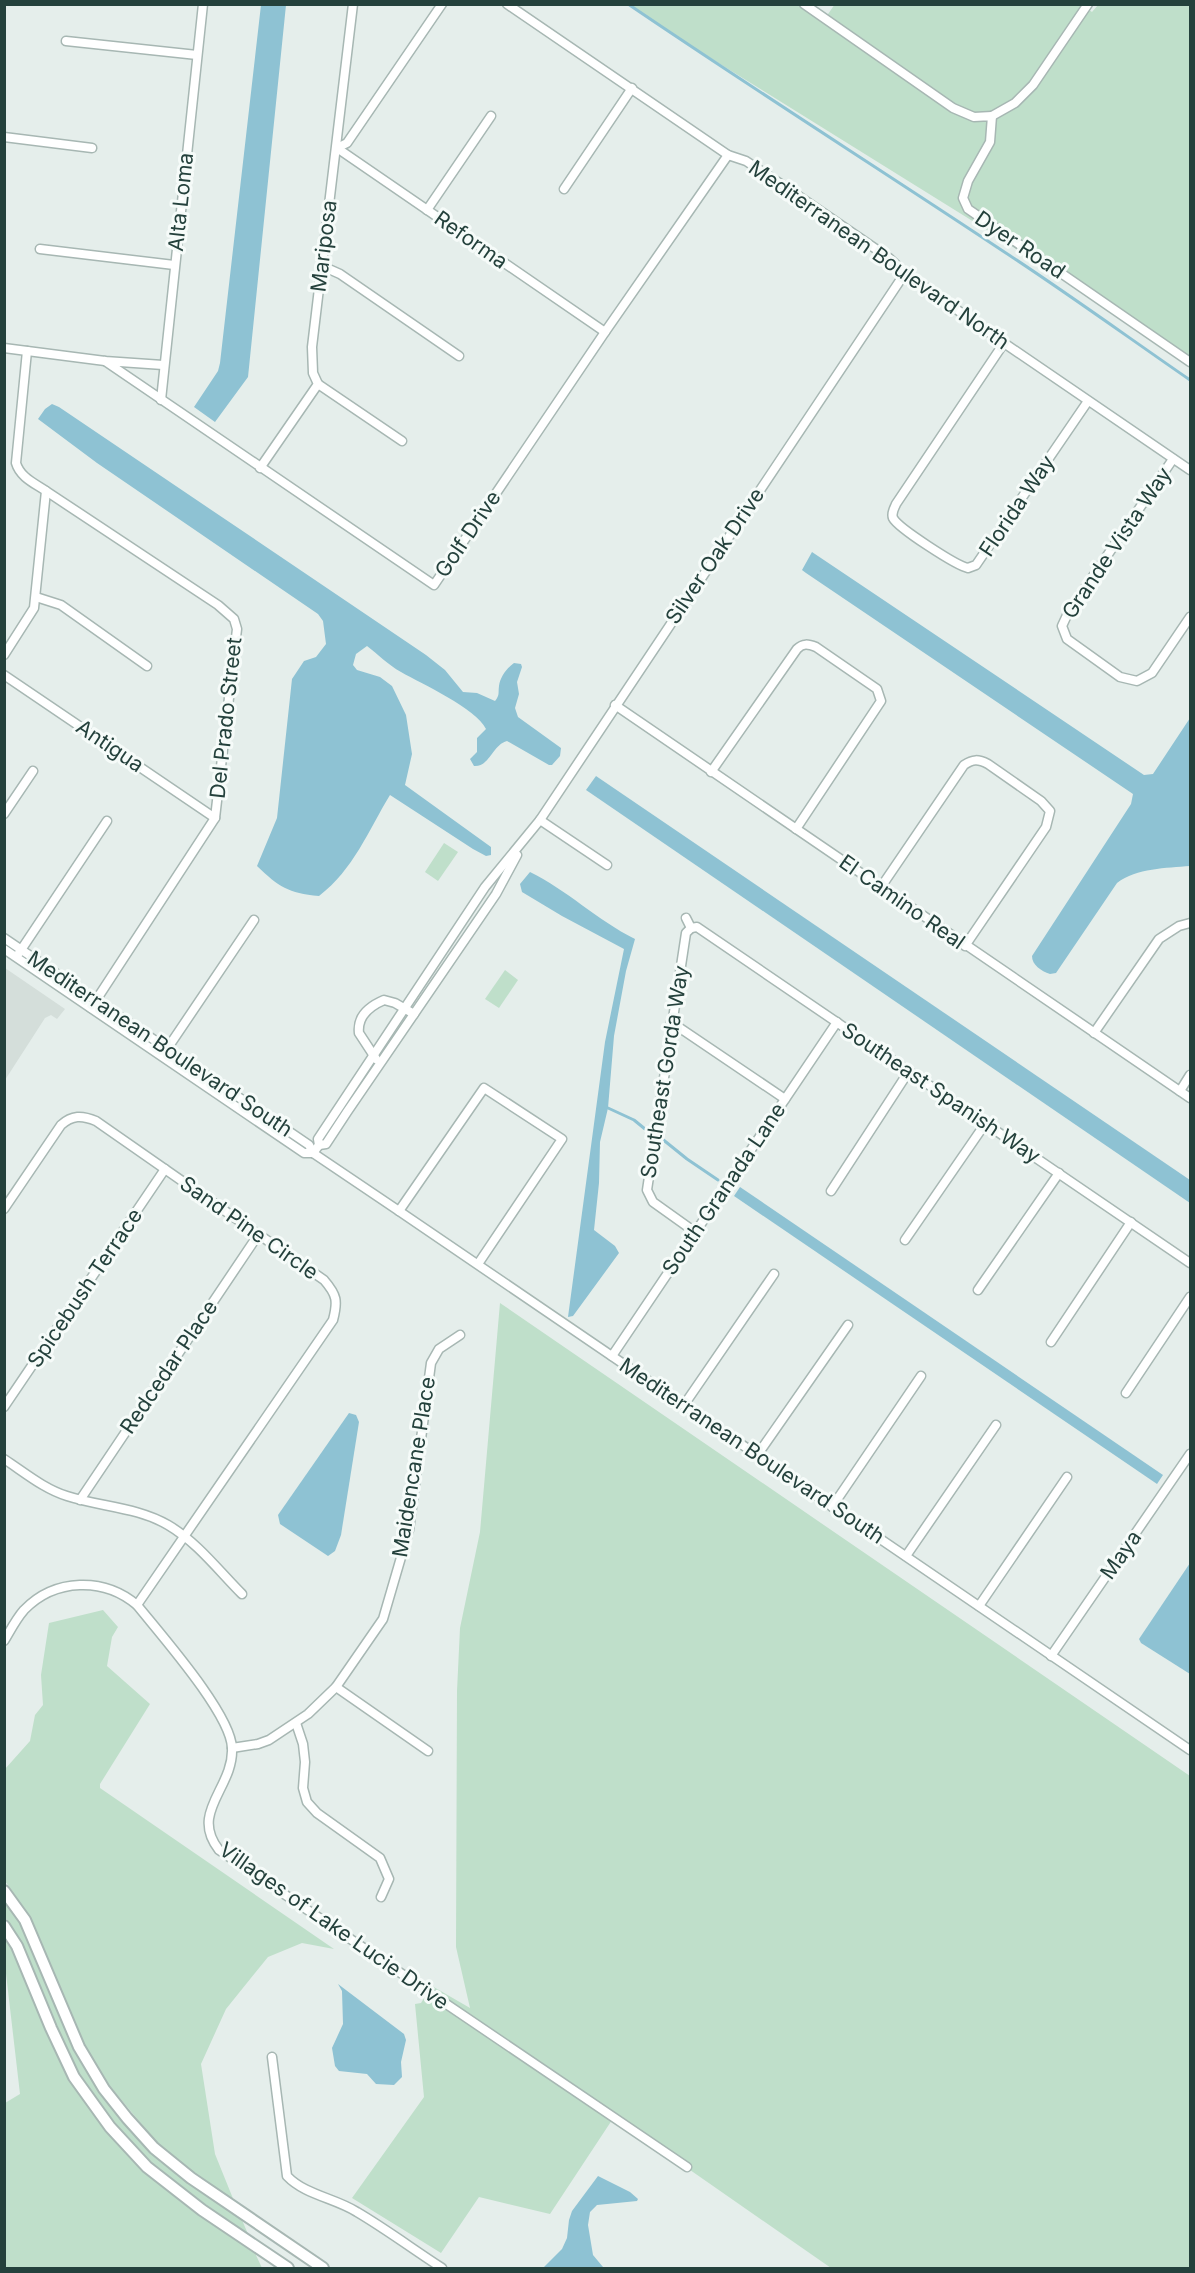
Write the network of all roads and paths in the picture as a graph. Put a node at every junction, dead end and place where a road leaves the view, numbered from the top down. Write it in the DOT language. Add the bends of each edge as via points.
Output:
graph roads {
  1 [pos="203,4"];
  2 [pos="353,4"];
  3 [pos="442,4"];
  4 [pos="507,4"];
  5 [pos="804,4"];
  6 [pos="1088,4"];
  7 [pos="66,41"];
  8 [pos="197,55"];
  9 [pos="632,88"];
  10 [pos="491,116"];
  11 [pos="992,116"];
  12 [pos="4,137"];
  13 [pos="92,148"];
  14 [pos="337,148"];
  15 [pos="728,155"];
  16 [pos="564,189"];
  17 [pos="427,210"];
  18 [pos="40,249"];
  19 [pos="174,265"];
  20 [pos="321,268"];
  21 [pos="904,273"];
  22 [pos="605,332"];
  23 [pos="1004,343"];
  24 [pos="4,348"];
  25 [pos="27,351"];
  26 [pos="459,357"];
  27 [pos="105,361"];
  28 [pos="1191,362"];
  29 [pos="163,365"];
  30 [pos="318,384"];
  31 [pos="161,400"];
  32 [pos="1088,400"];
  33 [pos="402,441"];
  34 [pos="1173,459"];
  35 [pos="260,468"];
  36 [pos="1191,470"];
  37 [pos="46,491"];
  38 [pos="36,597"];
  39 [pos="1191,617"];
  40 [pos="4,655"];
  41 [pos="147,666"];
  42 [pos="4,675"];
  43 [pos="615,705"];
  44 [pos="33,771"];
  45 [pos="711,772"];
  46 [pos="4,814"];
  47 [pos="215,818"];
  48 [pos="540,820"];
  49 [pos="107,821"];
  50 [pos="796,829"];
  51 [pos="526,838"];
  52 [pos="607,865"];
  53 [pos="881,887"];
  54 [pos="686,918"];
  55 [pos="254,920"];
  56 [pos="1191,923"];
  57 [pos="691,928"];
  58 [pos="4,938"];
  59 [pos="965,946"];
  60 [pos="4,949"];
  61 [pos="19,953"];
  62 [pos="94,1004"];
  63 [pos="404,1007"];
  64 [pos="414,1014"];
  65 [pos="671,1022"];
  66 [pos="837,1022"];
  67 [pos="1094,1033"];
  68 [pos="165,1052"];
  69 [pos="372,1057"];
  70 [pos="381,1063"];
  71 [pos="909,1071"];
  72 [pos="1191,1075"];
  73 [pos="1180,1091"];
  74 [pos="785,1098"];
  75 [pos="1191,1098"];
  76 [pos="986,1124"];
  77 [pos="316,1149"];
  78 [pos="165,1169"];
  79 [pos="1059,1173"];
  80 [pos="831,1191"];
  81 [pos="4,1209"];
  82 [pos="399,1212"];
  83 [pos="1131,1222"];
  84 [pos="694,1232"];
  85 [pos="258,1235"];
  86 [pos="906,1240"];
  87 [pos="1191,1263"];
  88 [pos="478,1264"];
  89 [pos="774,1274"];
  90 [pos="978,1290"];
  91 [pos="1191,1297"];
  92 [pos="848,1325"];
  93 [pos="460,1335"];
  94 [pos="1051,1342"];
  95 [pos="612,1356"];
  96 [pos="921,1376"];
  97 [pos="1126,1393"];
  98 [pos="684,1405"];
  99 [pos="4,1407"];
  100 [pos="996,1425"];
  101 [pos="758,1454"];
  102 [pos="1191,1454"];
  103 [pos="4,1459"];
  104 [pos="1068,1477"];
  105 [pos="80,1500"];
  106 [pos="832,1507"];
  107 [pos="186,1537"];
  108 [pos="906,1556"];
  109 [pos="242,1594"];
  110 [pos="138,1605"];
  111 [pos="979,1606"];
  112 [pos="10,1632"];
  113 [pos="4,1641"];
  114 [pos="4,1647"];
  115 [pos="1051,1656"];
  116 [pos="336,1687"];
  117 [pos="296,1723"];
  118 [pos="232,1748"];
  119 [pos="1191,1750"];
  120 [pos="428,1751"];
  121 [pos="4,1891"];
  122 [pos="381,1897"];
  123 [pos="4,1926"];
  124 [pos="272,2057"];
  125 [pos="687,2168"];
  126 [pos="288,2268"];
  127 [pos="323,2268"];
  128 [pos="442,2268"];
  1 -- 8 [label="street, Alta Loma"];
  2 -- 14 [label="street, Mariposa"];
  3 -- 14 [label="street" via="347,143"];
  4 -- 9 [label="street, Mediterranean Boulevard North"];
  5 -- 11 [label="street" via="953,108 974,117"];
  6 -- 11 [label="street" via="1033,85 1015,104"];
  7 -- 8 [label="street"];
  8 -- 19 [label="street, Alta Loma"];
  9 -- 15 [label="street, Mediterranean Boulevard North"];
  9 -- 16 [label="street"];
  10 -- 17 [label="street"];
  11 -- 28 [label="street, Dyer Road" via="990,142 963,198 968,209"];
  12 -- 13 [label="street"];
  14 -- 17 [label="street, Reforma"];
  14 -- 20 [label="street, Mariposa"];
  15 -- 21 [label="street, Mediterranean Boulevard North" via="746,161 787,188"];
  15 -- 22 [label="street, Golf Drive"];
  17 -- 22 [label="street, Reforma"];
  18 -- 19 [label="street"];
  19 -- 29 [label="street, Alta Loma"];
  20 -- 26 [label="street" via="340,274"];
  20 -- 30 [label="street, Mariposa" via="312,347 313,373"];
  21 -- 23 [label="street, Mediterranean Boulevard North"];
  21 -- 43 [label="street, Silver Oak Drive"];
  22 -- 35 [label="street, Golf Drive" via="434,585"];
  23 -- 32 [label="street, Mediterranean Boulevard North"];
  23 -- 32 [label="street, Florida Way" via="892,513 898,524 927,544 964,567 976,565"];
  24 -- 25 [label="street, Golf Drive"];
  25 -- 27 [label="street, Golf Drive"];
  25 -- 37 [label="street" via="16,463 23,476"];
  27 -- 29 [label="street, Golf Drive"];
  27 -- 31 [label="street, Golf Drive"];
  29 -- 31 [label="street, Alta Loma"];
  30 -- 33 [label="street"];
  30 -- 35 [label="street"];
  31 -- 35 [label="street, Golf Drive"];
  32 -- 34 [label="street, Mediterranean Boulevard North"];
  34 -- 36 [label="street, Mediterranean Boulevard North"];
  34 -- 39 [label="street, Grande Vista Way" via="1062,626 1067,639 1120,677 1137,681 1152,673"];
  37 -- 38 [label="street"];
  37 -- 47 [label="street, Del Prado Street" via="234,619 237,629"];
  38 -- 40 [label="street" via="28,621"];
  38 -- 41 [label="street" via="60,605"];
  42 -- 47 [label="street, Antigua"];
  43 -- 45 [label="street, El Camino Real"];
  43 -- 48 [label="street, Silver Oak Drive"];
  44 -- 46 [label="street"];
  45 -- 50 [label="street, El Camino Real"];
  45 -- 50 [label="street" via="801,645 809,644 834,660 877,689 881,701"];
  47 -- 62 [label="street, Del Prado Street"];
  48 -- 51 [label="street, Silver Oak Drive"];
  48 -- 52 [label="street"];
  49 -- 61 [label="street"];
  50 -- 53 [label="street, El Camino Real"];
  51 -- 63 [label="street, Silver Oak Drive" via="485,887"];
  51 -- 64 [label="street, Silver Oak Drive" via="496,894"];
  53 -- 59 [label="street, El Camino Real"];
  53 -- 59 [label="street" via="970,761 979,759 988,764 1041,801 1050,812 1046,827"];
  54 -- 57 [label="street"];
  55 -- 68 [label="street"];
  56 -- 67 [label="street" via="1159,939"];
  57 -- 65 [label="street, Southeast Gorda Way" via="686,933"];
  57 -- 66 [label="street, Southeast Spanish Way" via="697,927"];
  58 -- 61 [label="street, Mediterranean Boulevard South"];
  59 -- 67 [label="street, El Camino Real"];
  60 -- 61 [label="street, Mediterranean Boulevard South"];
  61 -- 62 [label="street, Mediterranean Boulevard South"];
  62 -- 68 [label="street, Mediterranean Boulevard South"];
  63 -- 64 [label="street"];
  63 -- 69 [label="street, Silver Oak Drive"];
  63 -- 69 [label="street" via="384,1000 374,1004 361,1018 359,1033"];
  64 -- 70 [label="street, Silver Oak Drive"];
  65 -- 74 [label="street"];
  65 -- 84 [label="street, Southeast Gorda Way" via="647,1190 653,1202"];
  66 -- 71 [label="street, Southeast Spanish Way"];
  66 -- 74 [label="street, South Granada Lane"];
  67 -- 73 [label="street, El Camino Real"];
  68 -- 77 [label="street, Mediterranean Boulevard South"];
  69 -- 70 [label="street"];
  69 -- 77 [label="street, Silver Oak Drive" via="318,1139"];
  70 -- 77 [label="street, Silver Oak Drive" via="326,1144"];
  71 -- 76 [label="street, Southeast Spanish Way"];
  71 -- 80 [label="street"];
  72 -- 73 [label="street"];
  73 -- 75 [label="street, El Camino Real"];
  74 -- 84 [label="street, South Granada Lane"];
  76 -- 79 [label="street, Southeast Spanish Way"];
  76 -- 86 [label="street"];
  77 -- 82 [label="street, Mediterranean Boulevard South"];
  78 -- 81 [label="street, Sand Pine Circle" via="96,1120 78,1116 61,1125"];
  78 -- 85 [label="street, Sand Pine Circle"];
  78 -- 99 [label="street, Spicebush Terrace"];
  79 -- 83 [label="street, Southeast Spanish Way"];
  79 -- 90 [label="street"];
  82 -- 88 [label="street, Mediterranean Boulevard South"];
  82 -- 88 [label="street" via="484,1088 562,1139"];
  83 -- 87 [label="street, Southeast Spanish Way"];
  83 -- 94 [label="street"];
  84 -- 95 [label="street, South Granada Lane"];
  85 -- 105 [label="street, Redcedar Place"];
  85 -- 107 [label="street, Sand Pine Circle" via="324,1280 334,1292 337,1305 333,1320"];
  88 -- 95 [label="street, Mediterranean Boulevard South"];
  89 -- 98 [label="street"];
  91 -- 97 [label="street"];
  92 -- 101 [label="street"];
  93 -- 116 [label="street, Maidencane Place" via="439,1349 431,1363 409,1530 383,1619"];
  95 -- 98 [label="street, Mediterranean Boulevard South"];
  96 -- 106 [label="street"];
  98 -- 101 [label="street, Mediterranean Boulevard South"];
  100 -- 108 [label="street"];
  101 -- 106 [label="street, Mediterranean Boulevard South"];
  102 -- 115 [label="street, Maya"];
  103 -- 105 [label="street" via="53,1490"];
  104 -- 111 [label="street"];
  105 -- 107 [label="street" via="143,1514"];
  106 -- 108 [label="street, Mediterranean Boulevard South"];
  107 -- 109 [label="street"];
  107 -- 110 [label="street, Sand Pine Circle"];
  108 -- 111 [label="street, Mediterranean Boulevard South"];
  110 -- 112 [label="street, Villages of Lake Lucie Drive" via="103,1587 65,1586 33,1602"];
  110 -- 118 [label="street, Villages of Lake Lucie Drive" via="217,1708 227,1726"];
  111 -- 115 [label="street, Mediterranean Boulevard South"];
  112 -- 113 [label="street, Villages of Lake Lucie Drive"];
  112 -- 114 [label="street, Villages of Lake Lucie Drive"];
  115 -- 119 [label="street, Mediterranean Boulevard South"];
  116 -- 117 [label="street, Maidencane Place"];
  116 -- 120 [label="street"];
  117 -- 118 [label="street, Maidencane Place" via="269,1740"];
  117 -- 122 [label="street" via="303,1744 303,1788 307,1802 380,1858 389,1879"];
  118 -- 125 [label="street, Villages of Lake Lucie Drive" via="227,1777 208,1817 210,1834 219,1850"];
  121 -- 127 [label="street" via="25,1920 79,2047 127,2118 154,2148 191,2178"];
  123 -- 126 [label="street" via="17,1946 74,2077 110,2127 147,2167"];
  124 -- 128 [label="street" via="287,2176 296,2185 356,2211"];
}
